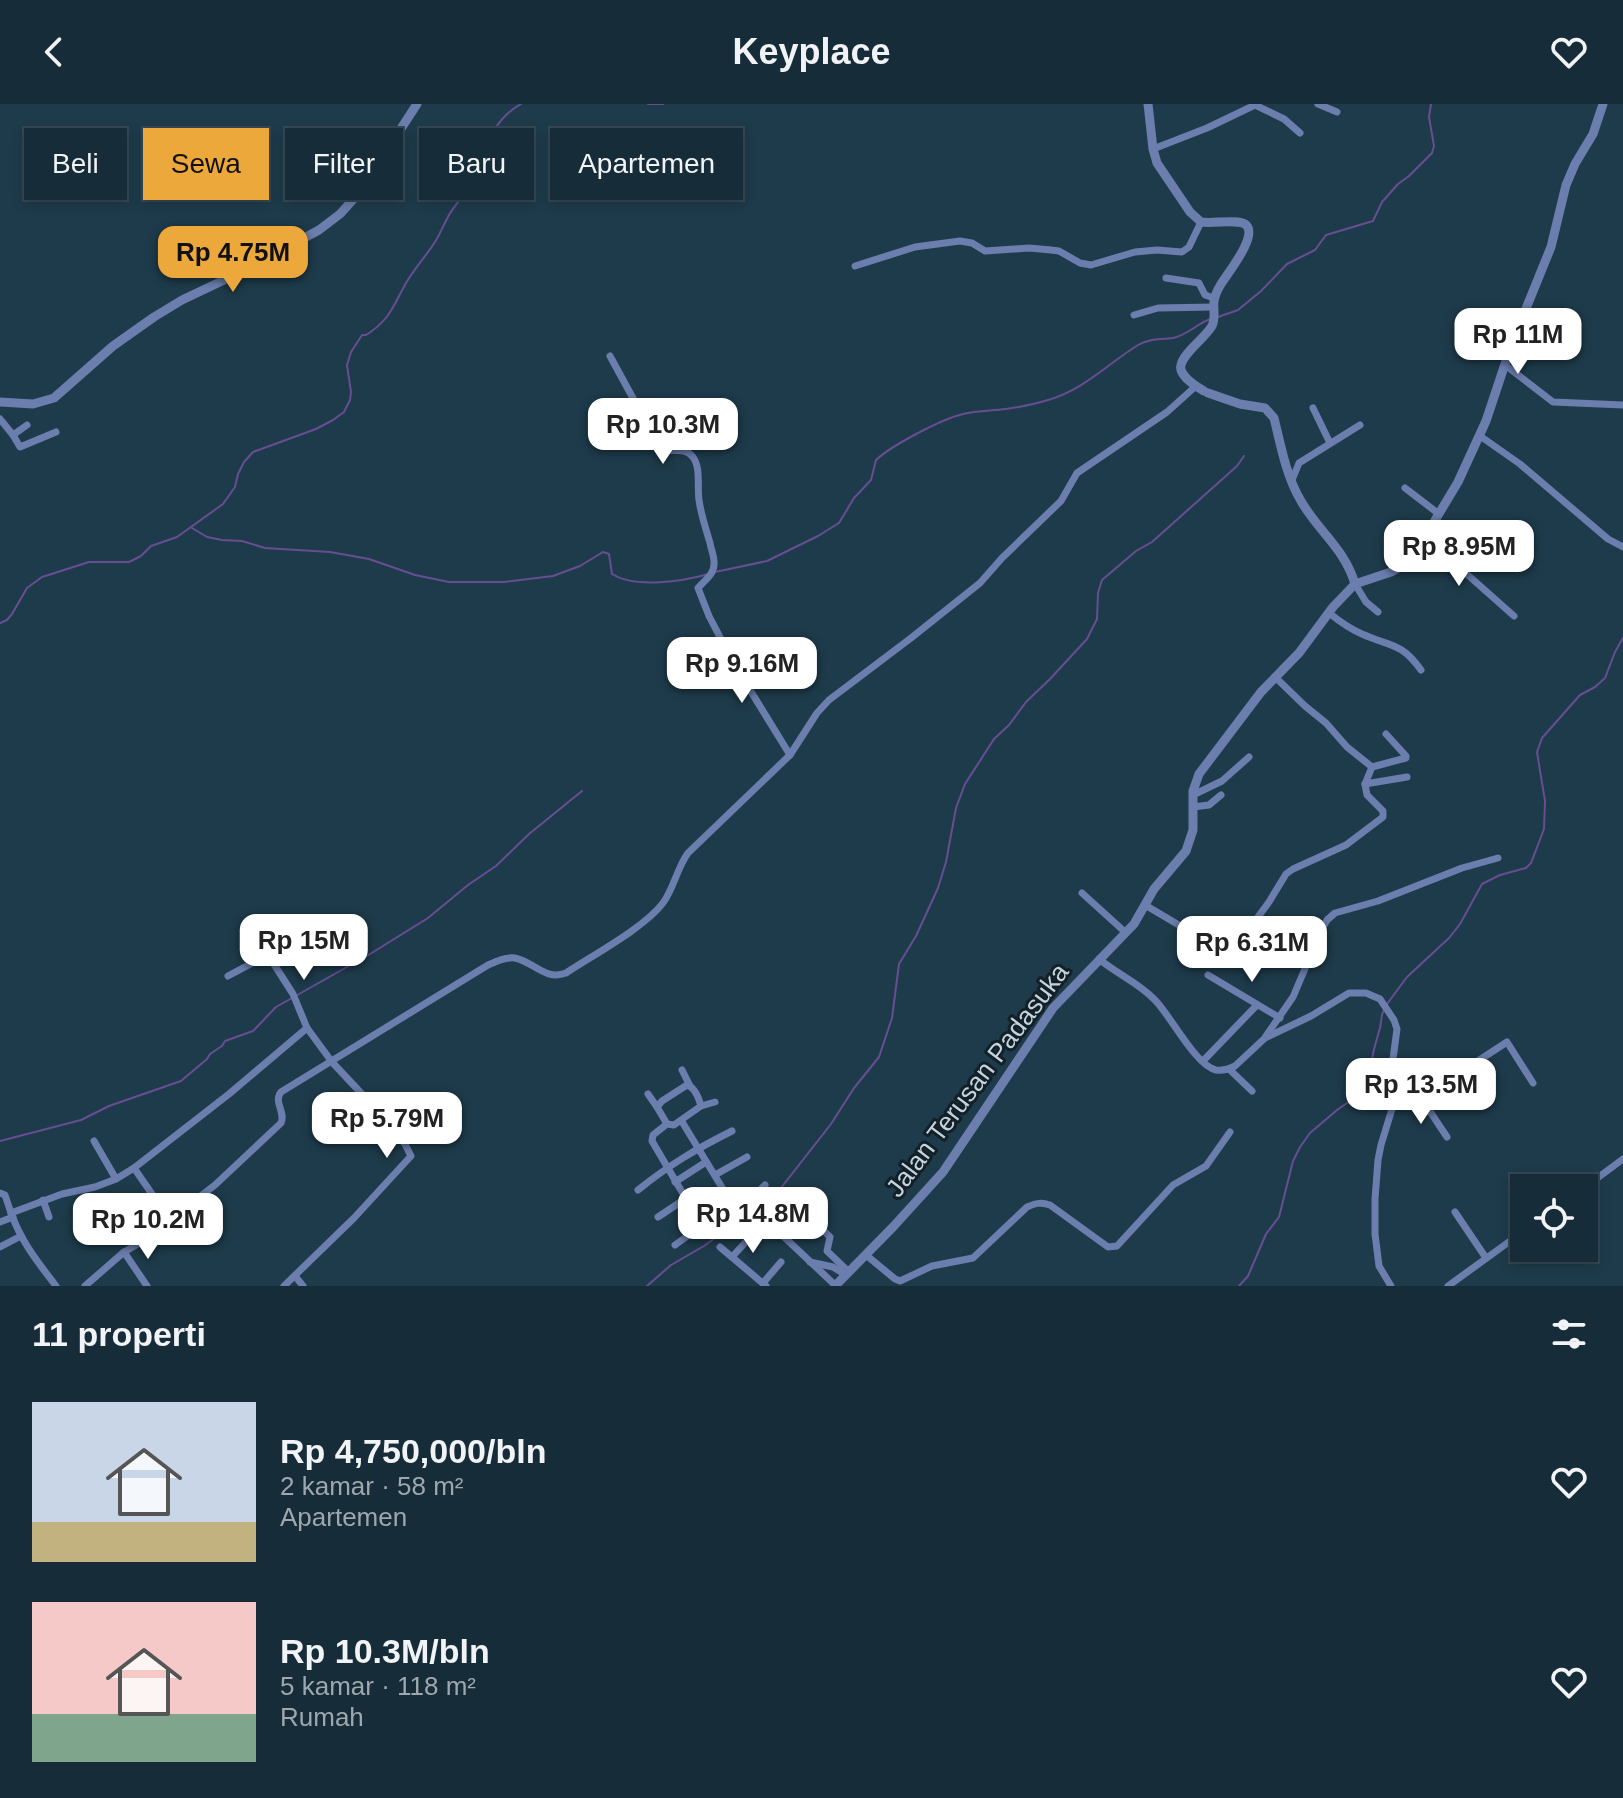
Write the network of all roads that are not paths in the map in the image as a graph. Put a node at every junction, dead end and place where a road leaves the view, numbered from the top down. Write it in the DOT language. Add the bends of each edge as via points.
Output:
graph roads {
  1 [pos="417,104"];
  2 [pos="1148,104"];
  3 [pos="1256,104"];
  4 [pos="1318,104"];
  5 [pos="1603,104"];
  6 [pos="1337,112"];
  7 [pos="1300,133"];
  8 [pos="1153,149"];
  9 [pos="1201,222"];
  10 [pos="855,266"];
  11 [pos="1166,278"];
  12 [pos="1214,302"];
  13 [pos="1134,315"];
  14 [pos="610,356"];
  15 [pos="1505,365"];
  16 [pos="1203,390"];
  17 [pos="0,402"];
  18 [pos="1621,406"];
  19 [pos="1313,408"];
  20 [pos="0,419"];
  21 [pos="27,425"];
  22 [pos="1360,425"];
  23 [pos="56,432"];
  24 [pos="13,435"];
  25 [pos="1480,436"];
  26 [pos="1330,443"];
  27 [pos="1292,482"];
  28 [pos="1405,488"];
  29 [pos="1437,517"];
  30 [pos="1425,537"];
  31 [pos="1487,543"];
  32 [pos="1623,547"];
  33 [pos="1355,584"];
  34 [pos="1378,612"];
  35 [pos="1329,613"];
  36 [pos="1514,616"];
  37 [pos="1421,670"];
  38 [pos="1275,677"];
  39 [pos="1386,734"];
  40 [pos="790,755"];
  41 [pos="1249,757"];
  42 [pos="1372,767"];
  43 [pos="1407,777"];
  44 [pos="1365,784"];
  45 [pos="1193,795"];
  46 [pos="1221,795"];
  47 [pos="1193,807"];
  48 [pos="1498,858"];
  49 [pos="1082,893"];
  50 [pos="1145,905"];
  51 [pos="271,932"];
  52 [pos="1125,932"];
  53 [pos="267,955"];
  54 [pos="1099,959"];
  55 [pos="1208,975"];
  56 [pos="228,976"];
  57 [pos="1257,1005"];
  58 [pos="1280,1018"];
  59 [pos="307,1028"];
  60 [pos="1265,1038"];
  61 [pos="1203,1061"];
  62 [pos="332,1062"];
  63 [pos="1229,1069"];
  64 [pos="682,1070"];
  65 [pos="1533,1083"];
  66 [pos="690,1086"];
  67 [pos="1399,1086"];
  68 [pos="1252,1091"];
  69 [pos="648,1094"];
  70 [pos="1421,1098"];
  71 [pos="715,1102"];
  72 [pos="701,1106"];
  73 [pos="657,1107"];
  74 [pos="681,1120"];
  75 [pos="667,1124"];
  76 [pos="732,1131"];
  77 [pos="1230,1132"];
  78 [pos="1447,1137"];
  79 [pos="94,1141"];
  80 [pos="698,1148"];
  81 [pos="747,1157"];
  82 [pos="1623,1159"];
  83 [pos="706,1162"];
  84 [pos="667,1166"];
  85 [pos="134,1168"];
  86 [pos="715,1175"];
  87 [pos="1598,1178"];
  88 [pos="116,1179"];
  89 [pos="675,1182"];
  90 [pos="765,1185"];
  91 [pos="638,1190"];
  92 [pos="0,1193"];
  93 [pos="784,1196"];
  94 [pos="685,1199"];
  95 [pos="43,1200"];
  96 [pos="747,1202"];
  97 [pos="732,1204"];
  98 [pos="804,1211"];
  99 [pos="1455,1212"];
  100 [pos="12,1215"];
  101 [pos="49,1217"];
  102 [pos="658,1217"];
  103 [pos="764,1217"];
  104 [pos="170,1220"];
  105 [pos="0,1222"];
  106 [pos="702,1226"];
  107 [pos="753,1234"];
  108 [pos="21,1236"];
  109 [pos="1510,1241"];
  110 [pos="675,1245"];
  111 [pos="0,1247"];
  112 [pos="720,1247"];
  113 [pos="124,1252"];
  114 [pos="866,1255"];
  115 [pos="732,1257"];
  116 [pos="1486,1258"];
  117 [pos="781,1262"];
  118 [pos="810,1262"];
  119 [pos="848,1274"];
  120 [pos="295,1276"];
  121 [pos="764,1285"];
  122 [pos="56,1286"];
  123 [pos="85,1286"];
  124 [pos="147,1286"];
  125 [pos="284,1286"];
  126 [pos="303,1286"];
  127 [pos="835,1286"];
  128 [pos="1391,1286"];
  129 [pos="1448,1286"];
  1 -- 17 [label="street" via="354,200 319,230 154,317 54,398 33,404"];
  2 -- 8 [label="street"];
  3 -- 7 [label="street"];
  3 -- 8 [label="street"];
  4 -- 6 [label="street"];
  5 -- 15 [label="street" via="1571,174 1551,247"];
  8 -- 9 [label="street" via="1161,170"];
  9 -- 10 [label="street" via="1182,252 1135,252 1091,265 1059,251 985,251 960,241 915,247"];
  9 -- 12 [label="street" via="1243,223 1250,233"];
  11 -- 12 [label="street" via="1199,283"];
  12 -- 13 [label="street"];
  12 -- 16 [label="street" via="1214,321 1180,366"];
  14 -- 40 [label="street" via="659,446 689,452 698,466 699,501 715,561 698,588 734,664"];
  15 -- 18 [label="street" via="1553,402"];
  15 -- 25 [label="street"];
  16 -- 27 [label="street" via="1270,412"];
  16 -- 40 [label="street" via="1077,473 1061,501 980,583 829,700"];
  19 -- 26 [label="street"];
  20 -- 24 [label="street"];
  21 -- 24 [label="street"];
  22 -- 26 [label="street"];
  23 -- 24 [label="street" via="20,447"];
  25 -- 29 [label="street"];
  25 -- 32 [label="street"];
  26 -- 27 [label="street" via="1299,463"];
  27 -- 33 [label="street" via="1340,552"];
  28 -- 29 [label="street"];
  29 -- 30 [label="street"];
  29 -- 31 [label="street" via="1459,538 1474,533"];
  30 -- 33 [label="street" via="1404,565"];
  30 -- 36 [label="street"];
  33 -- 34 [label="street"];
  33 -- 35 [label="street, Jalan Terusan Padasuka"];
  35 -- 37 [label="street" via="1360,634 1404,651"];
  35 -- 38 [label="street, Jalan Terusan Padasuka"];
  38 -- 42 [label="street"];
  38 -- 45 [label="street, Jalan Terusan Padasuka" via="1199,774"];
  39 -- 42 [label="street" via="1406,758"];
  40 -- 62 [label="street" via="688,853 668,895 647,919 559,976 519,959 488,965"];
  41 -- 45 [label="street" via="1222,781"];
  42 -- 44 [label="street"];
  43 -- 44 [label="street"];
  44 -- 50 [label="street" via="1383,817 1346,845 1286,874 1233,951 1226,953"];
  45 -- 47 [label="street, Jalan Terusan Padasuka"];
  46 -- 47 [label="street" via="1209,805"];
  47 -- 50 [label="street, Jalan Terusan Padasuka" via="1188,846"];
  48 -- 58 [label="street" via="1335,913 1321,931"];
  49 -- 52 [label="street"];
  50 -- 52 [label="street, Jalan Terusan Padasuka"];
  51 -- 53 [label="street" via="262,940"];
  52 -- 54 [label="street, Jalan Terusan Padasuka"];
  53 -- 56 [label="street"];
  53 -- 59 [label="street" via="293,994"];
  54 -- 61 [label="street" via="1155,1000"];
  54 -- 114 [label="street, Jalan Terusan Padasuka" via="1053,1008 943,1172"];
  55 -- 57 [label="street"];
  57 -- 58 [label="street"];
  57 -- 61 [label="street"];
  58 -- 60 [label="street"];
  59 -- 62 [label="street"];
  59 -- 85 [label="street"];
  60 -- 63 [label="street"];
  60 -- 67 [label="street" via="1349,993 1373,995 1397,1029 1393,1059"];
  61 -- 63 [label="street" via="1216,1070"];
  62 -- 104 [label="street" via="281,1092 281,1123"];
  62 -- 120 [label="street" via="411,1156"];
  63 -- 68 [label="street"];
  64 -- 66 [label="street"];
  65 -- 70 [label="street" via="1507,1042"];
  66 -- 72 [label="street"];
  66 -- 73 [label="street"];
  67 -- 70 [label="street"];
  67 -- 128 [label="street" via="1375,1179 1377,1253"];
  69 -- 73 [label="street"];
  70 -- 78 [label="street"];
  71 -- 72 [label="street"];
  72 -- 74 [label="street"];
  73 -- 75 [label="street"];
  74 -- 75 [label="street"];
  74 -- 80 [label="street"];
  75 -- 84 [label="street" via="652,1138"];
  76 -- 80 [label="street"];
  77 -- 114 [label="street" via="1206,1166 1173,1185 1117,1246 1108,1247 1042,1202 1027,1207 973,1258 932,1266 900,1281"];
  79 -- 88 [label="street"];
  80 -- 83 [label="street"];
  80 -- 84 [label="street"];
  81 -- 86 [label="street"];
  82 -- 87 [label="street"];
  83 -- 86 [label="street"];
  83 -- 89 [label="street"];
  84 -- 89 [label="street"];
  84 -- 91 [label="street"];
  85 -- 88 [label="street"];
  85 -- 104 [label="street"];
  86 -- 97 [label="street"];
  88 -- 95 [label="street"];
  89 -- 94 [label="street"];
  90 -- 96 [label="street"];
  92 -- 100 [label="street"];
  93 -- 103 [label="street"];
  94 -- 102 [label="street"];
  94 -- 106 [label="street"];
  95 -- 100 [label="street"];
  95 -- 101 [label="street"];
  96 -- 97 [label="street"];
  96 -- 103 [label="street"];
  97 -- 106 [label="street"];
  98 -- 119 [label="street" via="830,1237 827,1251"];
  99 -- 116 [label="street"];
  100 -- 105 [label="street"];
  100 -- 108 [label="street"];
  103 -- 118 [label="street"];
  104 -- 113 [label="street"];
  106 -- 110 [label="street"];
  107 -- 115 [label="street"];
  108 -- 111 [label="street"];
  108 -- 122 [label="street"];
  109 -- 116 [label="street"];
  112 -- 115 [label="street"];
  113 -- 123 [label="street"];
  113 -- 124 [label="street"];
  114 -- 119 [label="street, Jalan Terusan Padasuka"];
  115 -- 121 [label="street"];
  116 -- 129 [label="street"];
  117 -- 121 [label="street"];
  118 -- 119 [label="street"];
  118 -- 127 [label="street"];
  119 -- 127 [label="street, Jalan Terusan Padasuka"];
  120 -- 125 [label="street"];
  120 -- 126 [label="street"];
}
